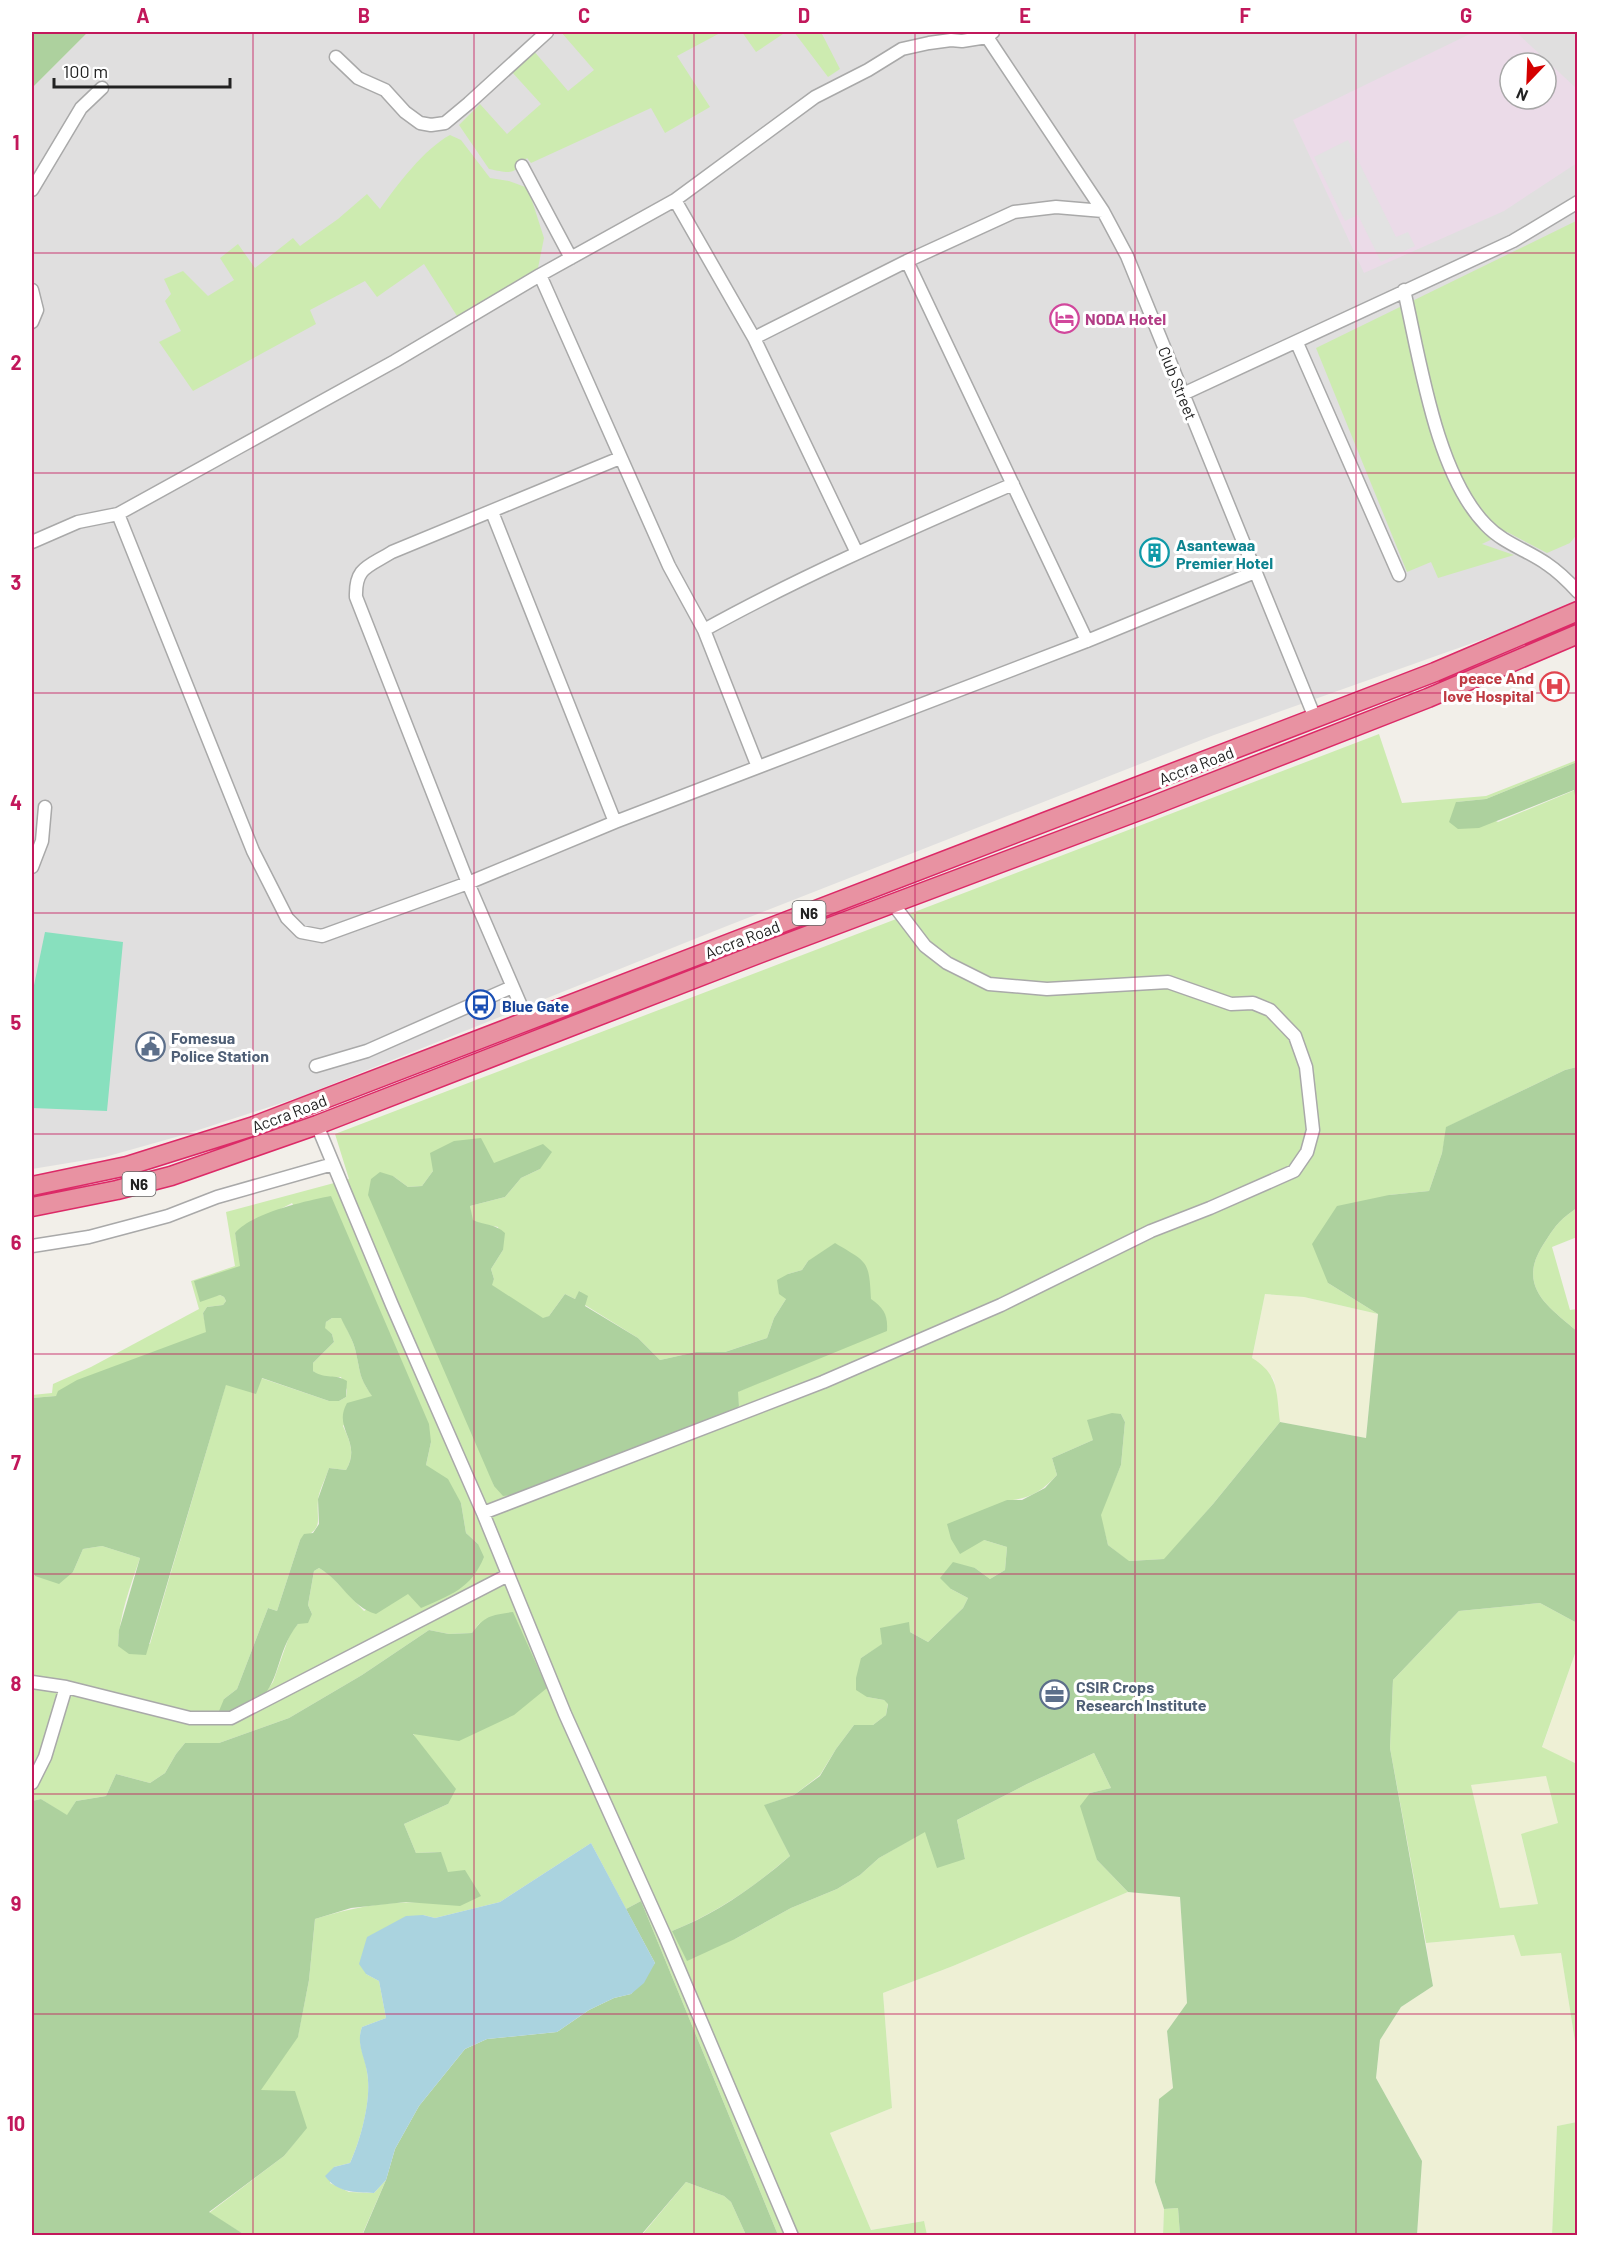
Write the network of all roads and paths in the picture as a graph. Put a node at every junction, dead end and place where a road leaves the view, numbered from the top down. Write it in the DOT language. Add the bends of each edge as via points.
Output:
graph roads {
  1 [pos="548,32"];
  2 [pos="990,34"];
  3 [pos="336,57"];
  4 [pos="102,88"];
  5 [pos="522,166"];
  6 [pos="32,190"];
  7 [pos="675,200"];
  8 [pos="1578,202"];
  9 [pos="1103,211"];
  10 [pos="571,258"];
  11 [pos="907,261"];
  12 [pos="540,275"];
  13 [pos="1404,290"];
  14 [pos="32,291"];
  15 [pos="32,322"];
  16 [pos="754,338"];
  17 [pos="1297,343"];
  18 [pos="1183,394"];
  19 [pos="620,458"];
  20 [pos="1013,484"];
  21 [pos="492,513"];
  22 [pos="118,514"];
  23 [pos="32,542"];
  24 [pos="857,553"];
  25 [pos="1255,572"];
  26 [pos="1399,575"];
  27 [pos="1578,591"];
  28 [pos="1578,610"];
  29 [pos="704,630"];
  30 [pos="1578,634"];
  31 [pos="1087,641"];
  32 [pos="1315,718"];
  33 [pos="758,767"];
  34 [pos="45,807"];
  35 [pos="615,822"];
  36 [pos="32,867"];
  37 [pos="468,883"];
  38 [pos="893,904"];
  39 [pos="512,987"];
  40 [pos="528,1022"];
  41 [pos="316,1066"];
  42 [pos="317,1125"];
  43 [pos="333,1164"];
  44 [pos="32,1186"];
  45 [pos="32,1207"];
  46 [pos="32,1246"];
  47 [pos="483,1513"];
  48 [pos="508,1575"];
  49 [pos="32,1682"];
  50 [pos="66,1687"];
  51 [pos="32,1783"];
  52 [pos="792,2235"];
  1 -- 3 [label="street" via="445,123 431,125 420,123 385,90 358,78"];
  2 -- 7 [label="street" via="902,49 815,97"];
  2 -- 9 [label="street, Club Street"];
  4 -- 6 [label="street" via="81,108"];
  5 -- 10 [label="street"];
  7 -- 10 [label="street"];
  7 -- 16 [label="street"];
  8 -- 13 [label="street" via="1513,241"];
  9 -- 11 [label="street" via="1056,207 1014,212"];
  9 -- 18 [label="street, Club Street" via="1127,256"];
  10 -- 12 [label="street"];
  11 -- 16 [label="street"];
  11 -- 20 [label="street"];
  12 -- 19 [label="street"];
  12 -- 22 [label="street" via="395,361"];
  13 -- 17 [label="street"];
  13 -- 27 [label="street" via="1432,418 1470,508 1505,541 1547,563"];
  14 -- 15 [label="street" via="37,309"];
  16 -- 24 [label="street"];
  17 -- 18 [label="street"];
  17 -- 26 [label="street"];
  18 -- 25 [label="street, Club Street"];
  19 -- 21 [label="street"];
  19 -- 29 [label="street" via="669,566"];
  20 -- 24 [label="street"];
  20 -- 31 [label="street"];
  21 -- 35 [label="street"];
  21 -- 37 [label="street" via="392,552 363,570 356,580 356,597"];
  22 -- 23 [label="street" via="78,522"];
  22 -- 37 [label="street" via="252,851 286,918 301,932 322,936"];
  24 -- 29 [label="street"];
  25 -- 31 [label="street"];
  25 -- 32 [label="street, Club Street"];
  28 -- 32 [label="highway, Accra Road / N6" via="1435,672"];
  29 -- 33 [label="street"];
  30 -- 38 [label="highway, Accra Road / N6" via="1418,702"];
  31 -- 33 [label="street"];
  32 -- 40 [label="highway, Accra Road / N6"];
  33 -- 35 [label="street"];
  34 -- 36 [label="street" via="42,841"];
  35 -- 37 [label="street"];
  37 -- 39 [label="street"];
  38 -- 42 [label="highway, Accra Road / N6"];
  38 -- 47 [label="street" via="925,946 947,963 990,984 1047,988 1168,982 1231,1004 1253,1003 1270,1010 1295,1036 1306,1067 1312,1130 1307,1152 1294,1171 1151,1231 1000,1305 823,1382"];
  39 -- 40 [label="street"];
  39 -- 41 [label="street" via="367,1051"];
  40 -- 44 [label="highway, Accra Road / N6" via="254,1126 127,1166"];
  42 -- 43 [label="street"];
  42 -- 45 [label="highway, Accra Road / N6" via="171,1176"];
  43 -- 46 [label="street" via="217,1197 168,1216 89,1237"];
  43 -- 47 [label="street"];
  47 -- 48 [label="street"];
  48 -- 50 [label="street" via="231,1718 190,1718"];
  48 -- 52 [label="street"];
  49 -- 50 [label="street"];
  50 -- 51 [label="street" via="45,1757"];
}
